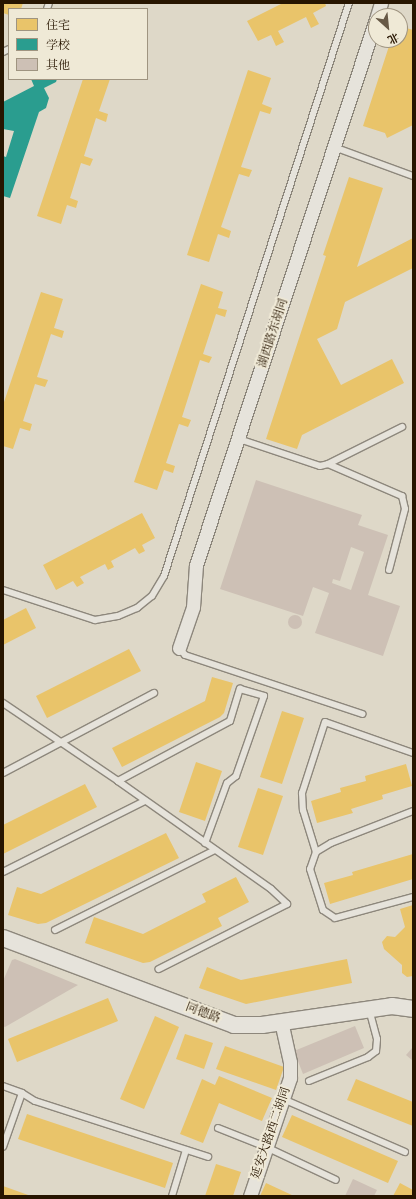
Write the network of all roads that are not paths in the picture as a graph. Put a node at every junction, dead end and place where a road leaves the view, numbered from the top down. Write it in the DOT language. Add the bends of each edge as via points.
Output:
graph roads {
  1 [pos="349,3"];
  2 [pos="368,42"];
  3 [pos="334,147"];
  4 [pos="413,176"];
  5 [pos="402,427"];
  6 [pos="239,439"];
  7 [pos="328,464"];
  8 [pos="389,570"];
  9 [pos="3,590"];
  10 [pos="179,648"];
  11 [pos="154,693"];
  12 [pos="3,704"];
  13 [pos="362,714"];
  14 [pos="60,742"];
  15 [pos="413,753"];
  16 [pos="3,773"];
  17 [pos="118,781"];
  18 [pos="145,801"];
  19 [pos="413,811"];
  20 [pos="205,843"];
  21 [pos="216,850"];
  22 [pos="316,852"];
  23 [pos="3,872"];
  24 [pos="413,897"];
  25 [pos="55,930"];
  26 [pos="3,938"];
  27 [pos="159,969"];
  28 [pos="369,1009"];
  29 [pos="413,1009"];
  30 [pos="281,1022"];
  31 [pos="310,1081"];
  32 [pos="3,1086"];
  33 [pos="22,1093"];
  34 [pos="283,1099"];
  35 [pos="218,1128"];
  36 [pos="3,1147"];
  37 [pos="266,1147"];
  38 [pos="186,1150"];
  39 [pos="405,1152"];
  40 [pos="208,1157"];
  41 [pos="336,1180"];
  42 [pos="172,1196"];
  43 [pos="250,1196"];
  1 -- 9 [label="lane" via="164,576 152,596 137,608 118,616 95,620"];
  2 -- 3 [label="street, 湖西路东胡同"];
  3 -- 4 [label="lane"];
  3 -- 6 [label="street, 湖西路东胡同"];
  5 -- 7 [label="lane"];
  6 -- 7 [label="lane" via="320,466"];
  6 -- 10 [label="street, 湖西路东胡同" via="196,565 193,607"];
  7 -- 8 [label="lane" via="402,496 405,509"];
  10 -- 13 [label="lane" via="185,655"];
  11 -- 14 [label="lane"];
  12 -- 14 [label="lane"];
  14 -- 16 [label="lane"];
  14 -- 17 [label="lane"];
  15 -- 22 [label="lane" via="325,722 306,774 302,793 303,810"];
  17 -- 18 [label="lane"];
  17 -- 20 [label="lane" via="230,721 240,689 264,696 236,776 227,783"];
  18 -- 20 [label="lane"];
  18 -- 23 [label="lane"];
  19 -- 22 [label="lane" via="331,843"];
  20 -- 21 [label="lane"];
  21 -- 25 [label="lane"];
  21 -- 27 [label="lane" via="288,904"];
  22 -- 24 [label="lane" via="310,869 324,910 335,918"];
  26 -- 30 [label="street, 同德路" via="234,1025"];
  28 -- 29 [label="street, 同德路" via="392,1006"];
  28 -- 30 [label="street, 同德路"];
  28 -- 31 [label="lane" via="377,1039 376,1051 368,1057"];
  30 -- 34 [label="street, 延安大路西二胡同" via="290,1062 290,1078"];
  32 -- 33 [label="lane"];
  33 -- 36 [label="lane"];
  33 -- 38 [label="lane" via="35,1100"];
  34 -- 37 [label="street, 延安大路西二胡同"];
  34 -- 39 [label="lane"];
  35 -- 37 [label="lane"];
  37 -- 41 [label="lane"];
  37 -- 43 [label="street, 延安大路西二胡同"];
  38 -- 40 [label="lane"];
  38 -- 42 [label="lane"];
}
